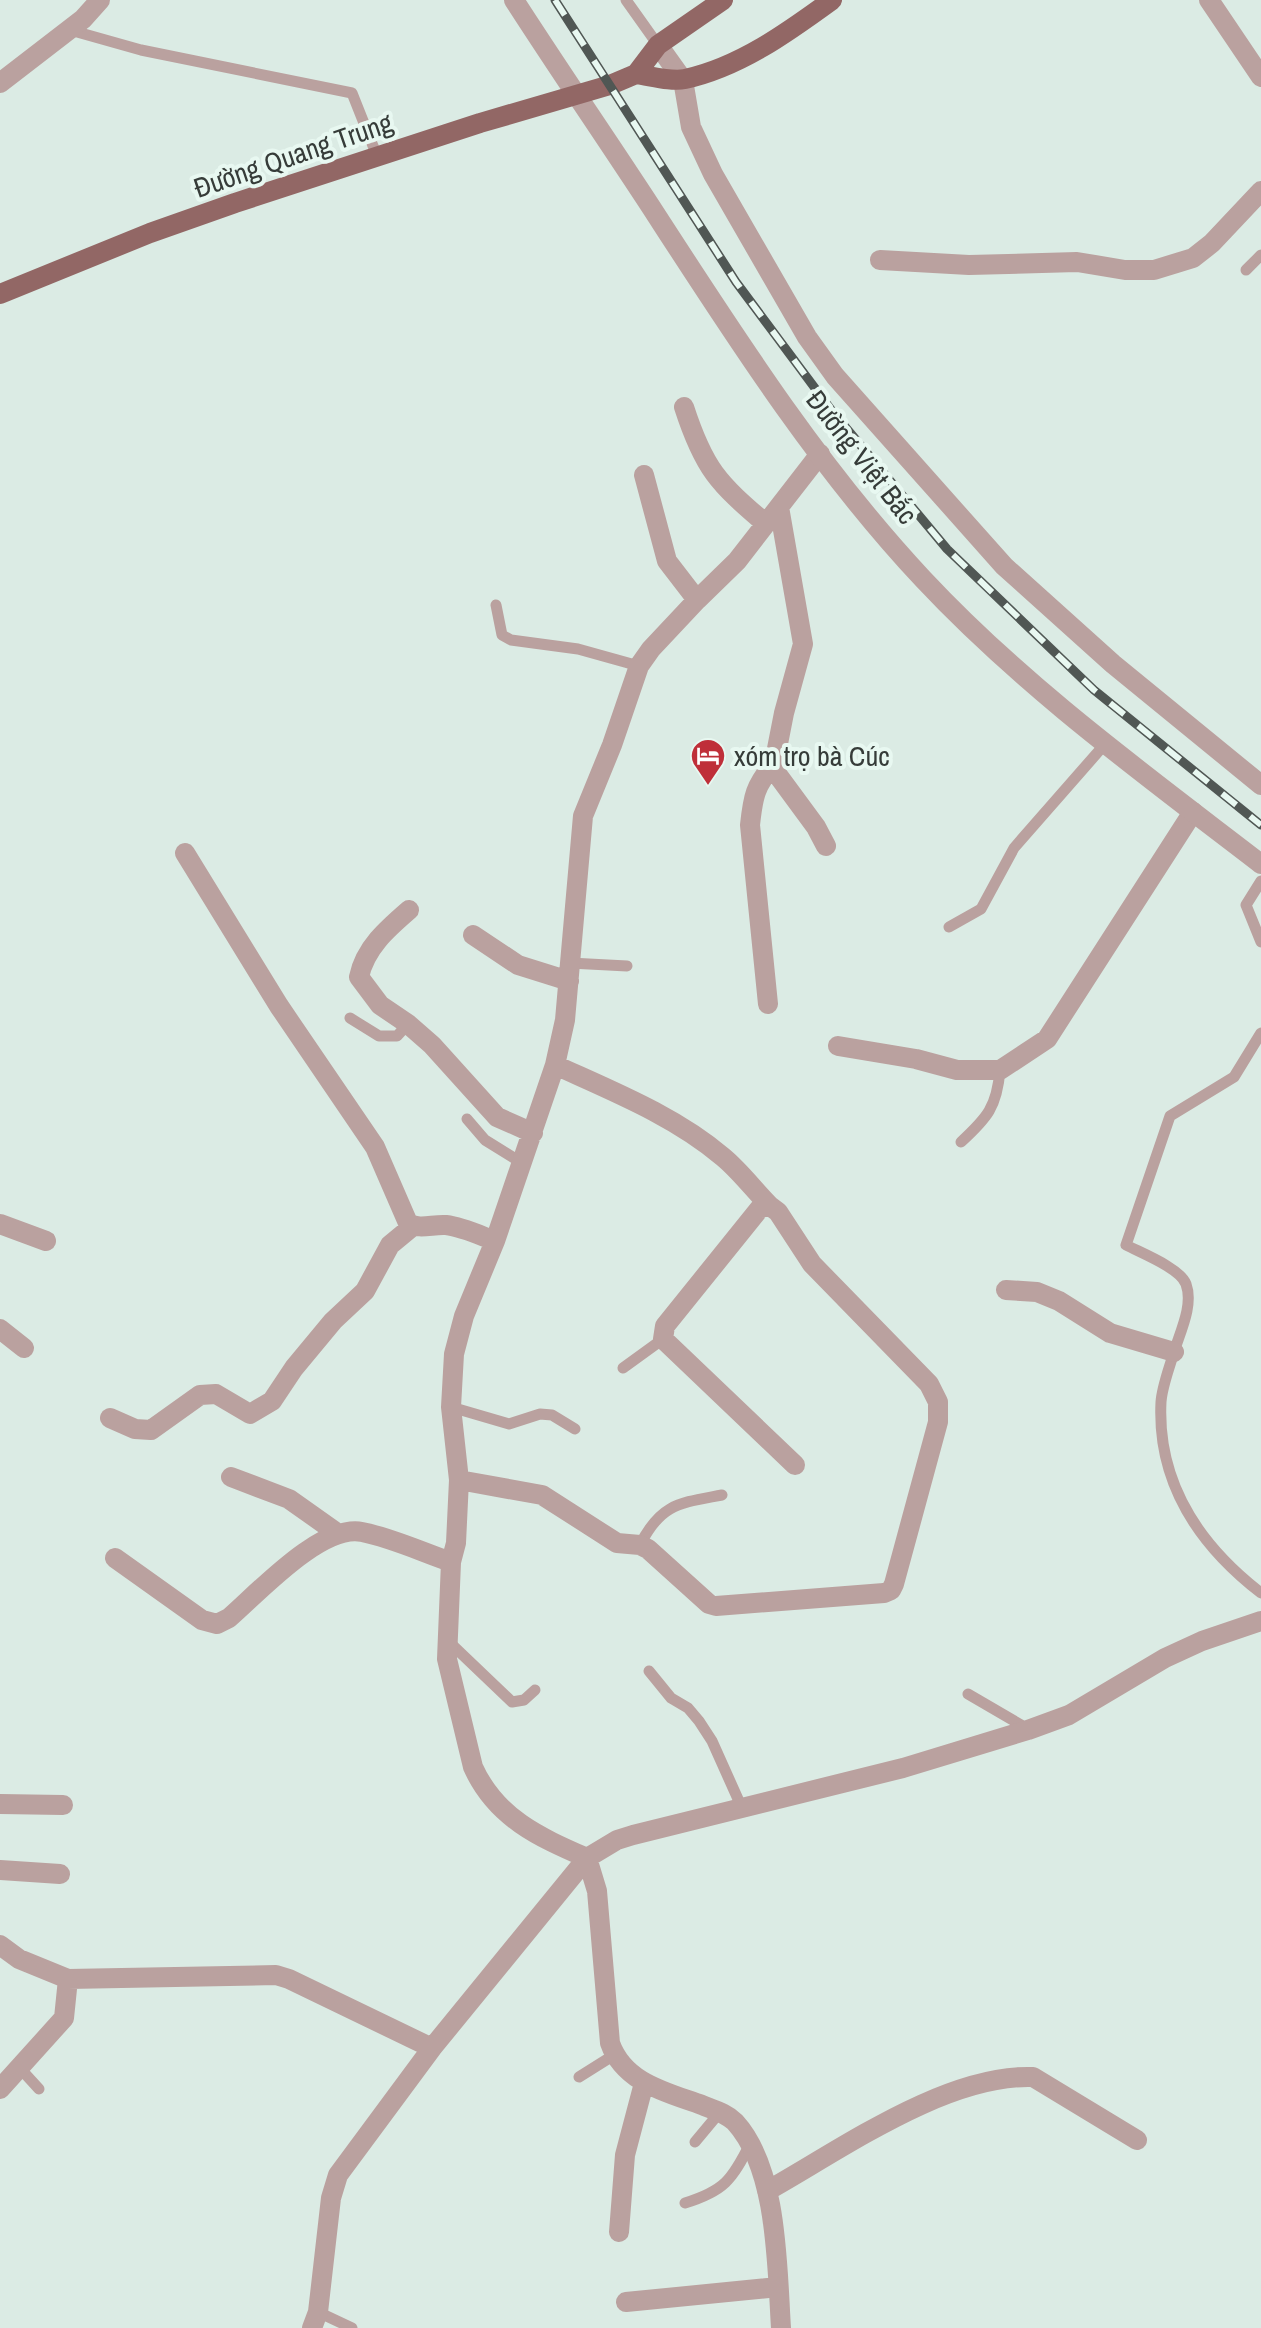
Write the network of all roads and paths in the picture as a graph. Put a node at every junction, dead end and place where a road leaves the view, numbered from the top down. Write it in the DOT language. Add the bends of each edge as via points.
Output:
graph roads {
  1 [pos="100,0"];
  2 [pos="514,0"];
  3 [pos="626,0"];
  4 [pos="723,0"];
  5 [pos="832,0"];
  6 [pos="1209,0"];
  7 [pos="70,30"];
  8 [pos="658,45"];
  9 [pos="636,74"];
  10 [pos="1261,77"];
  11 [pos="683,80"];
  12 [pos="0,83"];
  13 [pos="575,94"];
  14 [pos="377,156"];
  15 [pos="1261,191"];
  16 [pos="1261,255"];
  17 [pos="880,260"];
  18 [pos="1246,270"];
  19 [pos="0,294"];
  20 [pos="684,407"];
  21 [pos="820,454"];
  22 [pos="644,475"];
  23 [pos="779,507"];
  24 [pos="766,524"];
  25 [pos="697,600"];
  26 [pos="496,605"];
  27 [pos="639,666"];
  28 [pos="1105,744"];
  29 [pos="774,764"];
  30 [pos="1258,776"];
  31 [pos="1193,812"];
  32 [pos="826,846"];
  33 [pos="185,853"];
  34 [pos="1261,864"];
  35 [pos="1261,881"];
  36 [pos="409,910"];
  37 [pos="949,927"];
  38 [pos="473,935"];
  39 [pos="1261,942"];
  40 [pos="627,966"];
  41 [pos="569,972"];
  42 [pos="768,1004"];
  43 [pos="350,1018"];
  44 [pos="408,1024"];
  45 [pos="1261,1033"];
  46 [pos="838,1046"];
  47 [pos="555,1065"];
  48 [pos="1000,1070"];
  49 [pos="467,1119"];
  50 [pos="533,1133"];
  51 [pos="961,1142"];
  52 [pos="522,1163"];
  53 [pos="770,1206"];
  54 [pos="0,1224"];
  55 [pos="413,1226"];
  56 [pos="46,1241"];
  57 [pos="495,1241"];
  58 [pos="1006,1290"];
  59 [pos="0,1329"];
  60 [pos="663,1339"];
  61 [pos="24,1348"];
  62 [pos="1174,1352"];
  63 [pos="623,1368"];
  64 [pos="451,1407"];
  65 [pos="110,1418"];
  66 [pos="575,1429"];
  67 [pos="795,1465"];
  68 [pos="231,1477"];
  69 [pos="459,1480"];
  70 [pos="722,1495"];
  71 [pos="337,1533"];
  72 [pos="640,1545"];
  73 [pos="115,1558"];
  74 [pos="451,1562"];
  75 [pos="1261,1593"];
  76 [pos="1261,1621"];
  77 [pos="446,1638"];
  78 [pos="649,1671"];
  79 [pos="535,1690"];
  80 [pos="968,1694"];
  81 [pos="1028,1730"];
  82 [pos="0,1804"];
  83 [pos="63,1805"];
  84 [pos="742,1808"];
  85 [pos="587,1858"];
  86 [pos="0,1870"];
  87 [pos="60,1874"];
  88 [pos="0,1945"];
  89 [pos="68,1979"];
  90 [pos="432,2048"];
  91 [pos="614,2055"];
  92 [pos="18,2066"];
  93 [pos="579,2077"];
  94 [pos="644,2083"];
  95 [pos="0,2089"];
  96 [pos="39,2089"];
  97 [pos="720,2112"];
  98 [pos="1137,2140"];
  99 [pos="695,2142"];
  100 [pos="750,2143"];
  101 [pos="767,2191"];
  102 [pos="685,2203"];
  103 [pos="619,2232"];
  104 [pos="778,2287"];
  105 [pos="626,2302"];
  106 [pos="315,2320"];
  107 [pos="352,2328"];
  108 [pos="781,2328"];
  1 -- 7 [label="street"];
  2 -- 13 [label="street, Đường Việt Bắc"];
  3 -- 8 [label="lane"];
  4 -- 8 [label="main road"];
  5 -- 11 [label="main road" via="753,53"];
  6 -- 10 [label="street"];
  7 -- 12 [label="street"];
  7 -- 14 [label="lane" via="141,50 352,93"];
  8 -- 9 [label="main road"];
  8 -- 11 [label="street"];
  9 -- 11 [label="main road"];
  9 -- 13 [label="main road, Đường Quang Trung"];
  11 -- 30 [label="street" via="691,127 713,174 835,376 1004,566 1113,664"];
  13 -- 14 [label="main road, Đường Quang Trung"];
  13 -- 21 [label="street, Đường Việt Bắc"];
  14 -- 19 [label="main road, Đường Quang Trung" via="150,233"];
  15 -- 17 [label="street" via="1193,258 1154,270 1077,262 969,265"];
  16 -- 18 [label="lane"];
  20 -- 24 [label="street" via="706,465"];
  21 -- 23 [label="street"];
  21 -- 28 [label="street, Đường Việt Bắc" via="923,578"];
  22 -- 25 [label="street" via="667,561"];
  23 -- 24 [label="street"];
  23 -- 29 [label="street" via="803,644"];
  24 -- 25 [label="street"];
  25 -- 27 [label="street"];
  26 -- 27 [label="lane" via="502,635 511,640 578,649"];
  27 -- 41 [label="street" via="583,816"];
  28 -- 31 [label="street, Đường Việt Bắc"];
  28 -- 37 [label="lane" via="1014,848 981,909"];
  29 -- 32 [label="street"];
  29 -- 42 [label="street" via="760,779 750,825"];
  31 -- 34 [label="street, Đường Việt Bắc"];
  31 -- 48 [label="street" via="1047,1039"];
  33 -- 55 [label="street" via="279,1006 375,1147"];
  35 -- 39 [label="lane" via="1246,905"];
  36 -- 44 [label="street" via="362,960 359,977 380,1005"];
  38 -- 41 [label="street" via="518,965"];
  40 -- 41 [label="lane"];
  41 -- 47 [label="street"];
  43 -- 44 [label="lane" via="379,1036 397,1036"];
  44 -- 50 [label="street" via="497,1117"];
  45 -- 62 [label="lane" via="1234,1077 1170,1116 1126,1245 1186,1282 1185,1322"];
  46 -- 48 [label="street" via="957,1070"];
  47 -- 50 [label="street"];
  47 -- 53 [label="street" via="698,1138"];
  48 -- 51 [label="lane" via="998,1095 986,1119"];
  49 -- 52 [label="lane" via="485,1140"];
  50 -- 52 [label="street"];
  52 -- 57 [label="street"];
  53 -- 60 [label="street" via="760,1208 665,1326"];
  53 -- 72 [label="street" via="812,1264 929,1384 938,1402 938,1422 894,1584 884,1593 716,1606"];
  54 -- 56 [label="street"];
  55 -- 57 [label="street" via="445,1225"];
  55 -- 65 [label="street" via="390,1245 365,1291 333,1321 272,1401 250,1414 216,1394 200,1395 151,1430"];
  57 -- 64 [label="street" via="464,1316 454,1354"];
  58 -- 62 [label="street" via="1037,1292 1110,1333"];
  59 -- 61 [label="street"];
  60 -- 63 [label="lane"];
  60 -- 67 [label="street"];
  62 -- 75 [label="lane" via="1161,1399 1162,1443 1176,1492 1201,1535"];
  64 -- 66 [label="lane" via="509,1424 552,1415"];
  64 -- 69 [label="street"];
  68 -- 71 [label="street" via="289,1499"];
  69 -- 72 [label="street" via="542,1495 617,1543"];
  69 -- 74 [label="street"];
  70 -- 72 [label="lane" via="669,1508 651,1524"];
  71 -- 73 [label="street" via="315,1544 217,1624 202,1620"];
  71 -- 74 [label="street" via="360,1531"];
  74 -- 77 [label="street"];
  76 -- 81 [label="street" via="1165,1658 1069,1715"];
  77 -- 79 [label="lane" via="512,1702"];
  77 -- 85 [label="street" via="481,1784 505,1812 536,1835"];
  78 -- 84 [label="lane" via="699,1721"];
  80 -- 81 [label="lane"];
  81 -- 84 [label="street"];
  82 -- 83 [label="street"];
  84 -- 85 [label="street" via="625,1838"];
  85 -- 90 [label="street"];
  85 -- 91 [label="street" via="597,1891"];
  86 -- 87 [label="street"];
  88 -- 89 [label="street" via="19,1959"];
  89 -- 90 [label="street" via="276,1975"];
  89 -- 92 [label="street" via="64,2018"];
  90 -- 106 [label="street" via="338,2175"];
  91 -- 93 [label="lane"];
  91 -- 94 [label="street"];
  92 -- 95 [label="street"];
  92 -- 96 [label="lane"];
  94 -- 97 [label="street"];
  94 -- 103 [label="street" via="625,2155"];
  97 -- 99 [label="lane"];
  97 -- 100 [label="street"];
  98 -- 101 [label="street" via="1033,2077 1015,2077 971,2085 920,2105"];
  100 -- 101 [label="street"];
  100 -- 102 [label="lane" via="735,2173 712,2194"];
  101 -- 104 [label="street"];
  104 -- 105 [label="street"];
  104 -- 108 [label="street"];
  106 -- 107 [label="lane"];
}
